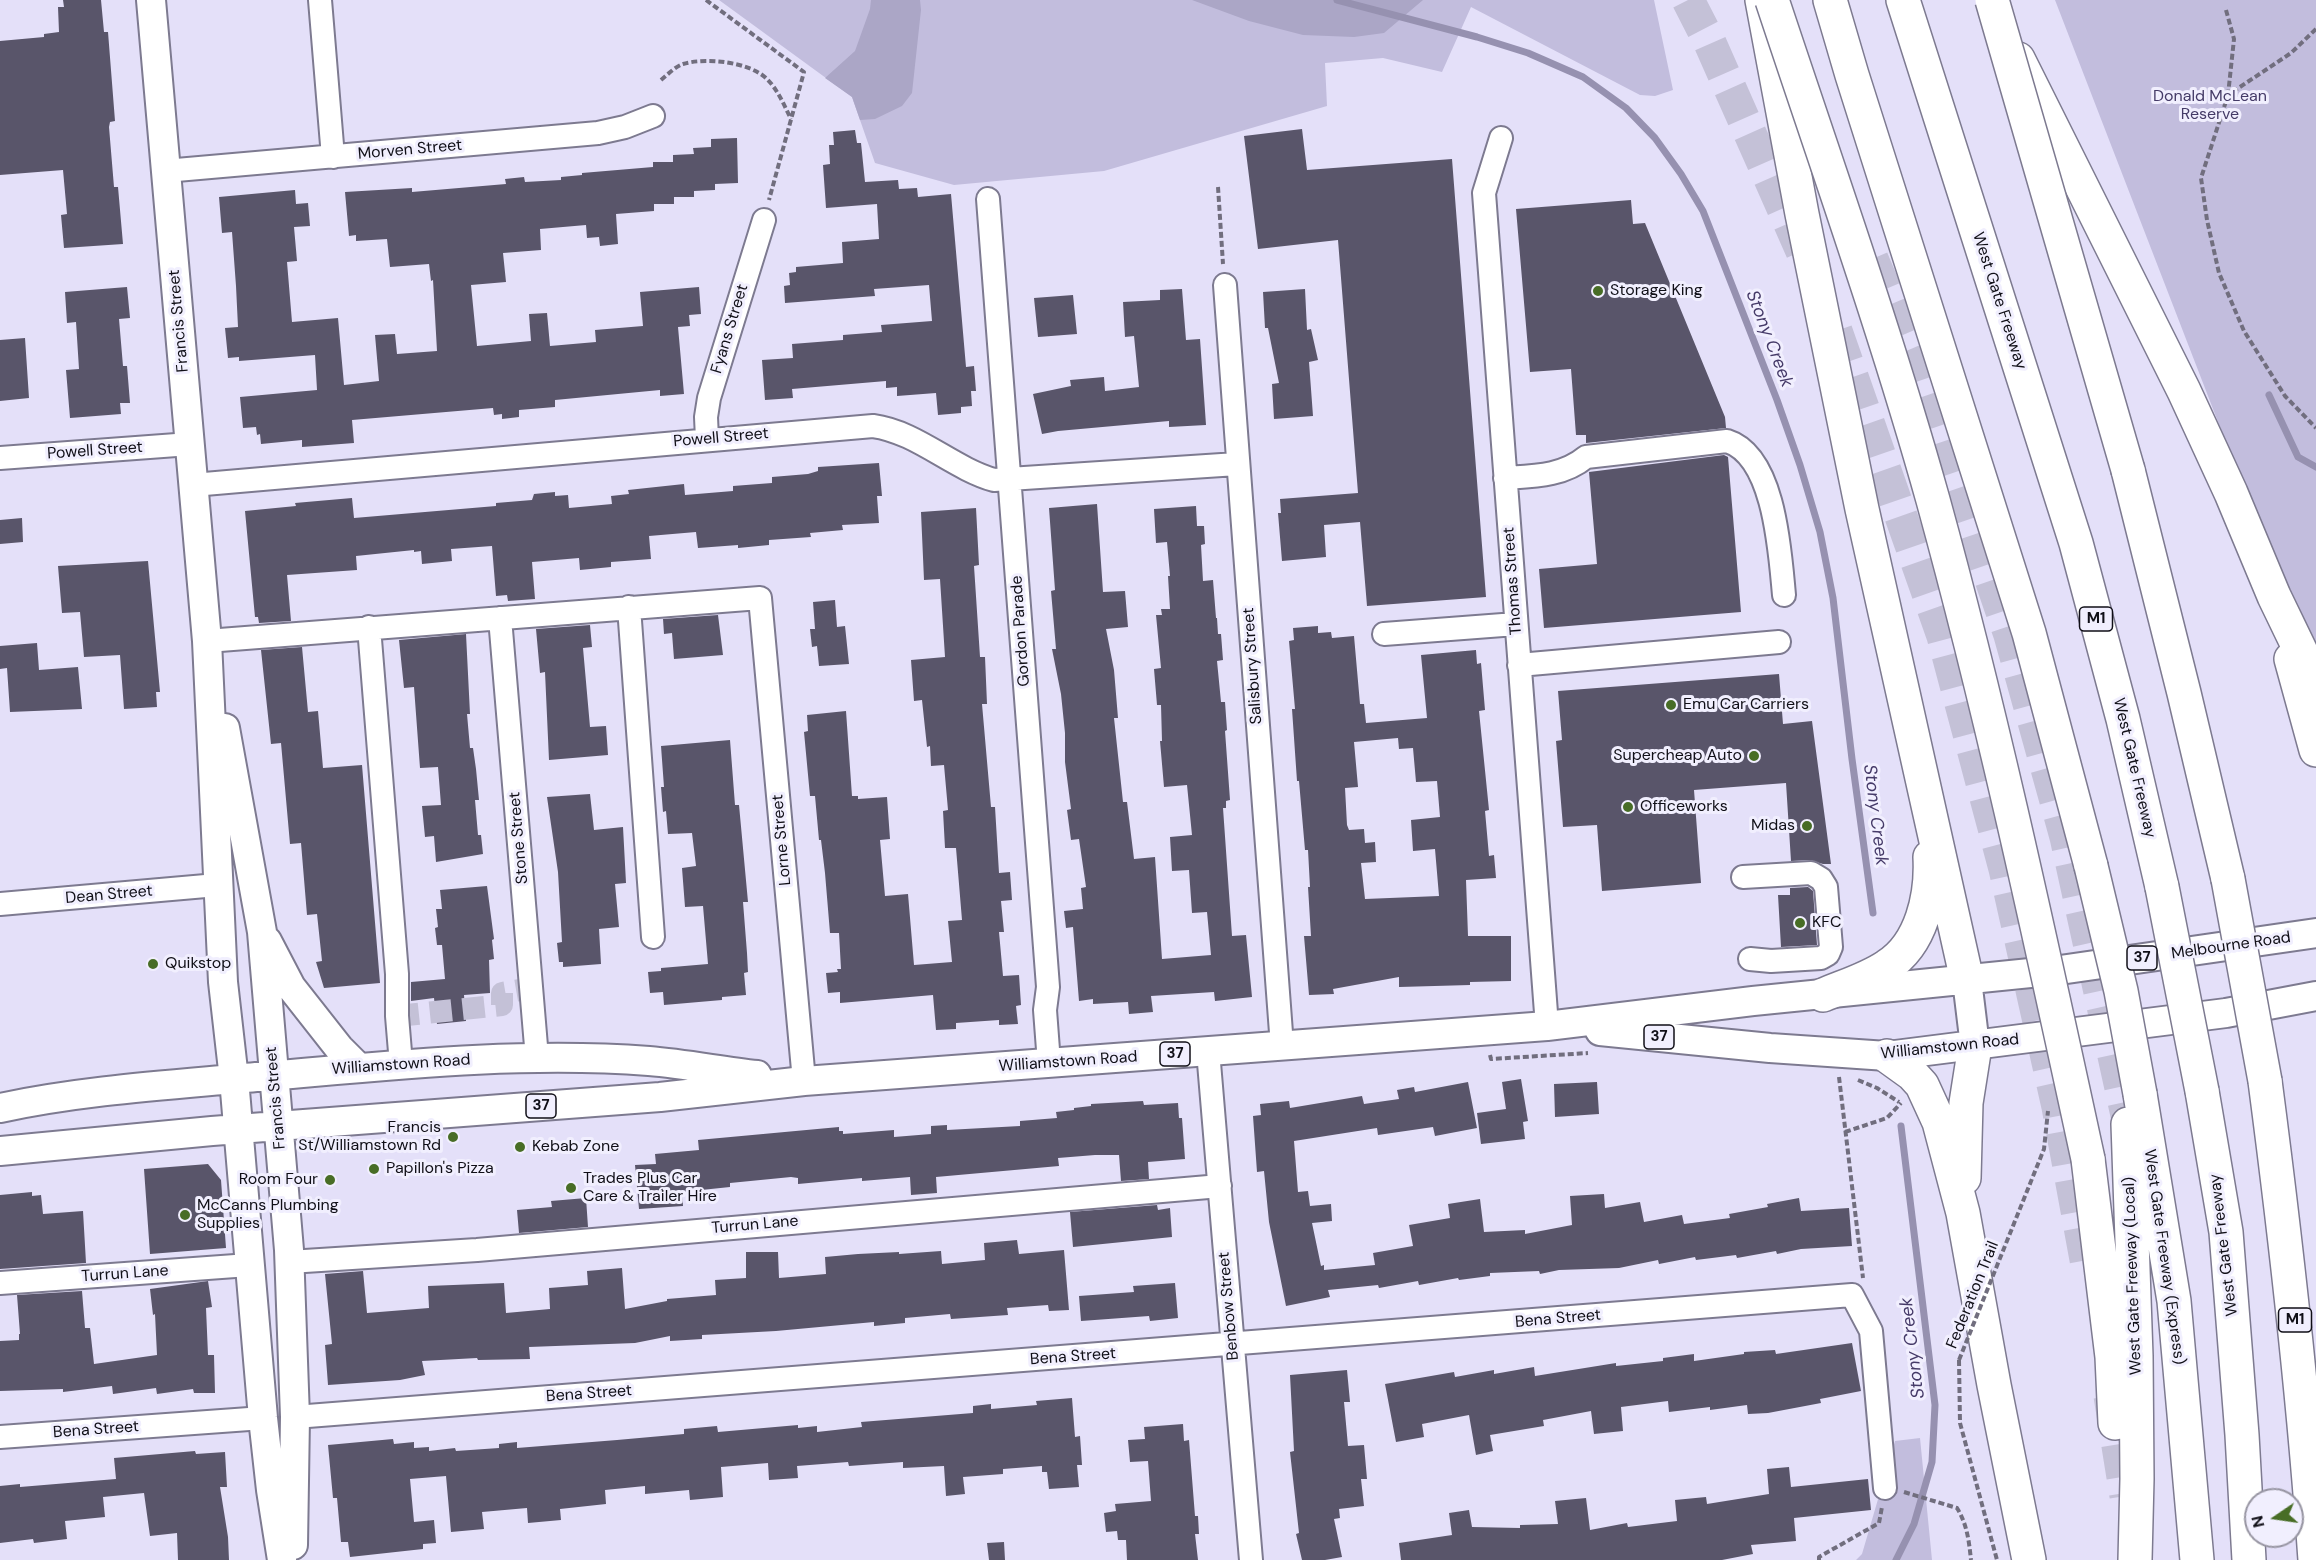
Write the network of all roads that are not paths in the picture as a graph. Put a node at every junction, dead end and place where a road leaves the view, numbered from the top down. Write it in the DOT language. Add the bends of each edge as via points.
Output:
graph roads {
  1 [pos="151,0"];
  2 [pos="320,0"];
  3 [pos="1762,0"];
  4 [pos="1772,0"];
  5 [pos="1830,0"];
  6 [pos="1903,0"];
  7 [pos="1991,0"];
  8 [pos="653,116"];
  9 [pos="1501,138"];
  10 [pos="333,157"];
  11 [pos="165,171"];
  12 [pos="988,199"];
  13 [pos="764,220"];
  14 [pos="1225,285"];
  15 [pos="707,439"];
  16 [pos="190,444"];
  17 [pos="0,458"];
  18 [pos="1237,464"];
  19 [pos="1505,478"];
  20 [pos="1010,480"];
  21 [pos="193,485"];
  22 [pos="1784,595"];
  23 [pos="2274,597"];
  24 [pos="629,607"];
  25 [pos="500,618"];
  26 [pos="1516,624"];
  27 [pos="369,627"];
  28 [pos="1384,634"];
  29 [pos="207,641"];
  30 [pos="1779,642"];
  31 [pos="1519,664"];
  32 [pos="2316,683"];
  33 [pos="2316,750"];
  34 [pos="1925,782"];
  35 [pos="1743,878"];
  36 [pos="217,885"];
  37 [pos="0,904"];
  38 [pos="262,932"];
  39 [pos="2316,933"];
  40 [pos="653,937"];
  41 [pos="1749,959"];
  42 [pos="1967,980"];
  43 [pos="1823,995"];
  44 [pos="2316,996"];
  45 [pos="1547,1026"];
  46 [pos="1282,1046"];
  47 [pos="1976,1046"];
  48 [pos="1208,1051"];
  49 [pos="1887,1056"];
  50 [pos="537,1058"];
  51 [pos="1048,1063"];
  52 [pos="401,1064"];
  53 [pos="358,1067"];
  54 [pos="274,1076"];
  55 [pos="234,1079"];
  56 [pos="804,1081"];
  57 [pos="2134,1093"];
  58 [pos="0,1108"];
  59 [pos="278,1127"];
  60 [pos="238,1130"];
  61 [pos="0,1151"];
  62 [pos="1220,1186"];
  63 [pos="1963,1213"];
  64 [pos="289,1262"];
  65 [pos="249,1265"];
  66 [pos="0,1283"];
  67 [pos="1232,1345"];
  68 [pos="295,1417"];
  69 [pos="263,1418"];
  70 [pos="0,1437"];
  71 [pos="1888,1488"];
  72 [pos="282,1560"];
  73 [pos="293,1560"];
  74 [pos="1251,1560"];
  75 [pos="2029,1560"];
  76 [pos="2121,1560"];
  77 [pos="2134,1560"];
  78 [pos="2197,1560"];
  79 [pos="2249,1560"];
  80 [pos="2314,1560"];
  1 -- 11 [label="main road, Francis Street"];
  2 -- 10 [label="street"];
  3 -- 34 [label="highway" via="1862,510"];
  4 -- 76 [label="highway, bridge" via="1888,349 1983,689 2088,1159 2112,1357"];
  5 -- 57 [label="highway, West Gate Freeway (Local), bridge" via="2029,633 2121,991"];
  6 -- 79 [label="highway, West Gate Freeway / M1, bridge" via="2076,543 2162,887 2226,1232"];
  7 -- 23 [label="highway" via="2184,391 2232,493"];
  7 -- 80 [label="highway, M1, bridge" via="2128,470 2228,879 2265,1081 2299,1359"];
  8 -- 10 [label="street, Morven Street" via="598,133"];
  9 -- 19 [label="street, Thomas Street" via="1484,193"];
  10 -- 11 [label="street, Morven Street"];
  11 -- 16 [label="main road, Francis Street"];
  12 -- 20 [label="street, Gordon Parade"];
  13 -- 15 [label="street, Fyans Street" via="709,398"];
  14 -- 18 [label="street, Salisbury Street"];
  15 -- 20 [label="street, Powell Street" via="884,428 977,474"];
  15 -- 21 [label="street, Powell Street"];
  16 -- 17 [label="street, Powell Street"];
  16 -- 21 [label="main road, Francis Street"];
  18 -- 20 [label="street, Powell Street"];
  18 -- 46 [label="street, Salisbury Street"];
  19 -- 22 [label="street" via="1552,474 1573,467 1586,457 1727,441 1738,445 1766,485"];
  19 -- 26 [label="street, Thomas Street"];
  20 -- 51 [label="street, Gordon Parade" via="1048,987"];
  21 -- 29 [label="main road, Francis Street"];
  23 -- 32 [label="highway"];
  23 -- 33 [label="highway"];
  24 -- 25 [label="street"];
  24 -- 40 [label="street"];
  24 -- 56 [label="street, Lorne Street" via="760,598"];
  25 -- 27 [label="street"];
  25 -- 50 [label="street, Stone Street"];
  26 -- 28 [label="street"];
  26 -- 31 [label="street, Thomas Street"];
  27 -- 29 [label="street"];
  27 -- 52 [label="street"];
  29 -- 36 [label="main road, Francis Street"];
  29 -- 38 [label="main road, Francis Street"];
  30 -- 31 [label="street"];
  31 -- 45 [label="street, Thomas Street"];
  34 -- 42 [label="highway"];
  34 -- 43 [label="highway" via="1931,877 1926,909 1917,930 1905,951 1887,966"];
  35 -- 41 [label="street" via="1811,873 1821,879 1826,886 1831,947 1821,958"];
  36 -- 37 [label="street, Dean Street"];
  36 -- 55 [label="main road, Francis Street"];
  38 -- 53 [label="main road" via="291,987"];
  38 -- 54 [label="main road, Francis Street"];
  39 -- 42 [label="main road, Melbourne Road / 37"];
  42 -- 43 [label="main road, Williamstown Road / 37"];
  42 -- 47 [label="main road"];
  43 -- 45 [label="main road, Williamstown Road / 37"];
  44 -- 47 [label="main road, Williamstown Road / 37" via="2226,1013"];
  45 -- 46 [label="main road, Williamstown Road / 37"];
  45 -- 49 [label="main road, Williamstown Road / 37"];
  46 -- 48 [label="main road, Williamstown Road / 37"];
  47 -- 49 [label="main road, Williamstown Road / 37"];
  47 -- 63 [label="highway" via="1966,1103"];
  48 -- 51 [label="main road, Williamstown Road / 37"];
  48 -- 62 [label="street, Benbow Street"];
  49 -- 63 [label="highway" via="1912,1074 1930,1101"];
  50 -- 52 [label="main road, Williamstown Road / 37"];
  50 -- 56 [label="main road, Williamstown Road / 37" via="649,1061"];
  51 -- 56 [label="main road, Williamstown Road / 37"];
  52 -- 53 [label="main road, Williamstown Road / 37"];
  53 -- 54 [label="main road, Williamstown Road / 37"];
  54 -- 55 [label="main road, Williamstown Road / 37"];
  54 -- 59 [label="main road, Francis Street"];
  55 -- 58 [label="main road, Williamstown Road / 37" via="94,1093"];
  55 -- 60 [label="main road, Francis Street"];
  56 -- 59 [label="main road, Williamstown Road / 37" via="660,1097"];
  57 -- 77 [label="highway, West Gate Freeway (Local)" via="2129,1182 2136,1356"];
  57 -- 78 [label="highway, West Gate Freeway (Express)" via="2174,1301"];
  59 -- 60 [label="main road, Williamstown Road / 37"];
  59 -- 64 [label="main road, Francis Street"];
  60 -- 61 [label="main road, Williamstown Road / 37"];
  60 -- 65 [label="main road, Francis Street"];
  62 -- 64 [label="street, Turrun Lane" via="477,1250"];
  62 -- 67 [label="street, Benbow Street"];
  63 -- 75 [label="highway"];
  64 -- 68 [label="main road, Francis Street"];
  65 -- 66 [label="street, Turrun Lane"];
  65 -- 69 [label="main road, Francis Street"];
  67 -- 68 [label="street, Bena Street"];
  67 -- 71 [label="street, Bena Street" via="1852,1295 1871,1331"];
  67 -- 74 [label="street, Benbow Street"];
  68 -- 73 [label="main road, Francis Street"];
  69 -- 70 [label="street, Bena Street"];
  69 -- 72 [label="main road, Francis Street"];
}
